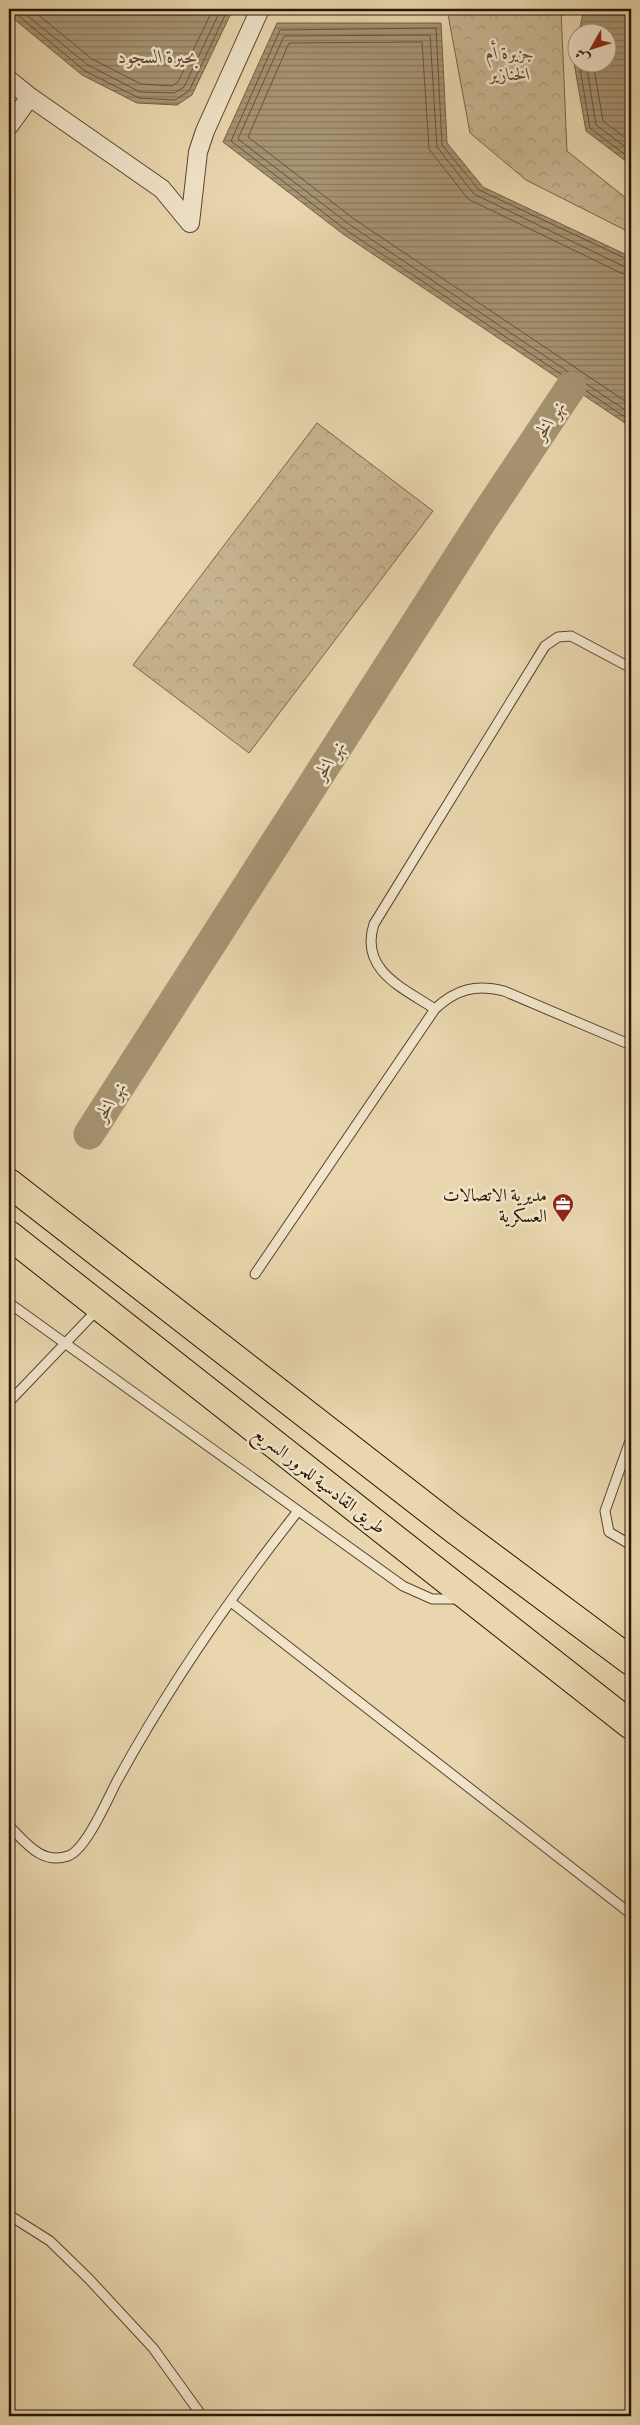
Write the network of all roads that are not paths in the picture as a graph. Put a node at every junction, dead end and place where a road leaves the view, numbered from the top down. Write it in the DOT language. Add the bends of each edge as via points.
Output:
graph roads {
  1 [pos="259,11"];
  2 [pos="9,80"];
  3 [pos="30,97"];
  4 [pos="9,126"];
  5 [pos="631,668"];
  6 [pos="434,1009"];
  7 [pos="631,1045"];
  8 [pos="9,1170"];
  9 [pos="9,1183"];
  10 [pos="63,1225"];
  11 [pos="9,1235"];
  12 [pos="9,1243"];
  13 [pos="40,1259"];
  14 [pos="256,1274"];
  15 [pos="9,1303"];
  16 [pos="100,1307"];
  17 [pos="66,1344"];
  18 [pos="9,1402"];
  19 [pos="631,1438"];
  20 [pos="298,1511"];
  21 [pos="631,1545"];
  22 [pos="470,1598"];
  23 [pos="231,1602"];
  24 [pos="631,1661"];
  25 [pos="631,1725"];
  26 [pos="9,1826"];
  27 [pos="631,1914"];
  28 [pos="9,2215"];
  29 [pos="202,2416"];
  1 -- 3 [label="street" via="198,152 190,223 162,189"];
  2 -- 3 [label="street"];
  3 -- 4 [label="street"];
  5 -- 6 [label="lane" via="571,636 558,637 545,646 374,924 371,953 379,968 384,975"];
  6 -- 7 [label="lane" via="459,991 490,987"];
  6 -- 14 [label="lane"];
  8 -- 10 [label="highway"];
  9 -- 10 [label="highway"];
  10 -- 24 [label="highway" via="446,1523"];
  11 -- 13 [label="highway, طريق القادسية للمرور السريع"];
  12 -- 13 [label="highway"];
  13 -- 16 [label="highway, طريق القادسية للمرور السريع"];
  15 -- 17 [label="lane"];
  16 -- 17 [label="lane"];
  16 -- 22 [label="highway, طريق القادسية للمرور السريع"];
  17 -- 18 [label="lane"];
  17 -- 20 [label="lane"];
  19 -- 21 [label="lane" via="605,1511 609,1532"];
  20 -- 22 [label="lane" via="411,1591 432,1599"];
  20 -- 23 [label="lane"];
  22 -- 25 [label="highway, طريق القادسية للمرور السريع"];
  23 -- 26 [label="lane" via="187,1663 84,1842 70,1856 50,1859 32,1850"];
  23 -- 27 [label="lane"];
  28 -- 29 [label="lane" via="50,2241 89,2279 153,2348"];
}
